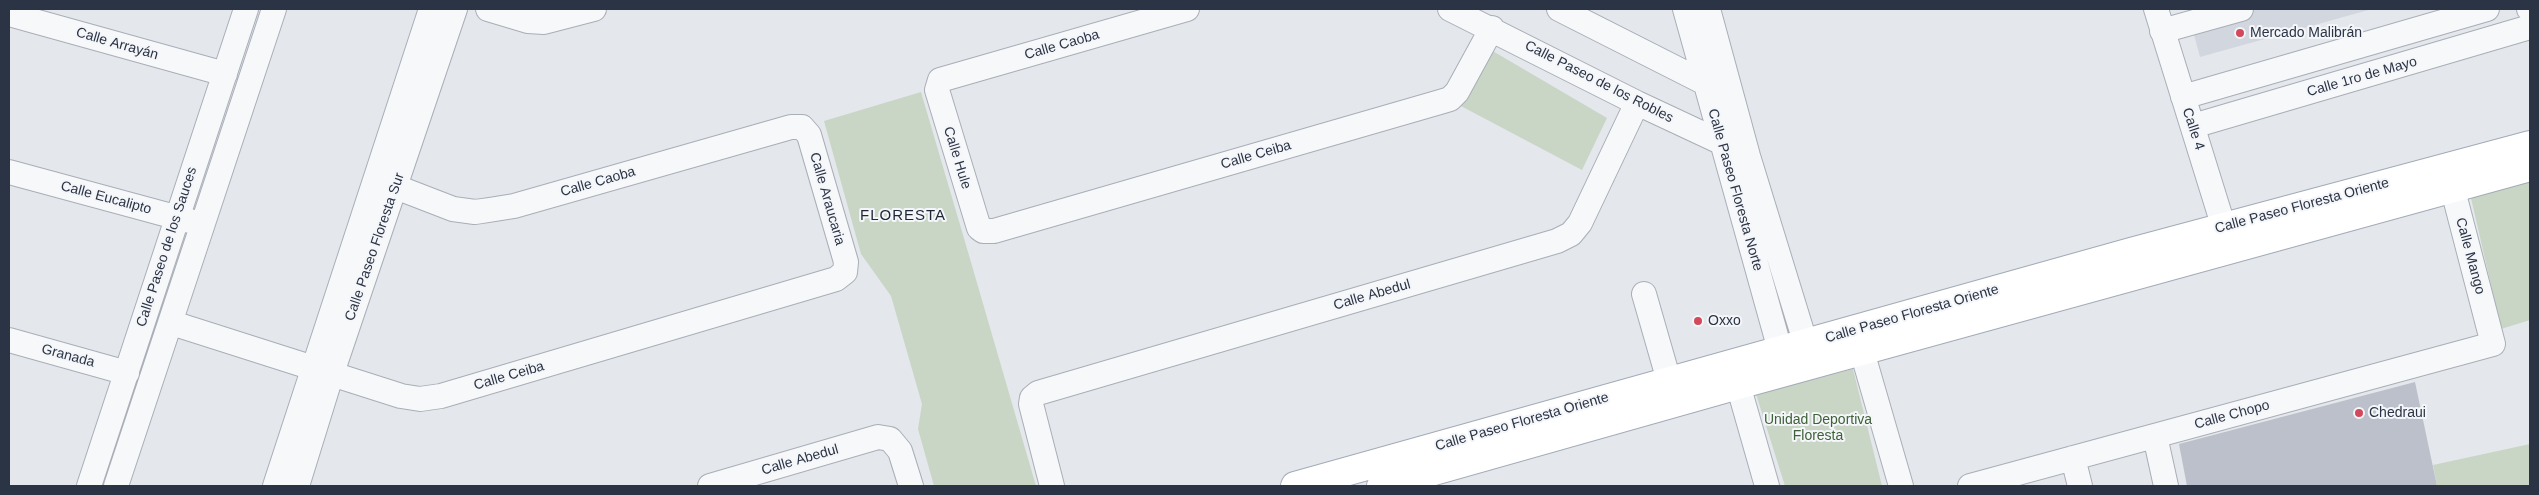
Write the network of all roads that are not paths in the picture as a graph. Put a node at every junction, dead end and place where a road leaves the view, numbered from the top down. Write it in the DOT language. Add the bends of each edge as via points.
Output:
graph roads {
  1 [pos="246,9"];
  2 [pos="274,9"];
  3 [pos="431,9"];
  4 [pos="455,9"];
  5 [pos="488,9"];
  6 [pos="594,9"];
  7 [pos="1187,9"];
  8 [pos="1450,9"];
  9 [pos="1560,9"];
  10 [pos="1685,9"];
  11 [pos="1708,9"];
  12 [pos="2156,9"];
  13 [pos="2242,9"];
  14 [pos="2487,9"];
  15 [pos="9,14"];
  16 [pos="2530,27"];
  17 [pos="1492,28"];
  18 [pos="2162,32"];
  19 [pos="225,74"];
  20 [pos="938,82"];
  21 [pos="1704,82"];
  22 [pos="419,83"];
  23 [pos="1731,95"];
  24 [pos="2183,97"];
  25 [pos="1637,104"];
  26 [pos="2193,126"];
  27 [pos="802,127"];
  28 [pos="1721,142"];
  29 [pos="2530,145"];
  30 [pos="1748,156"];
  31 [pos="2530,167"];
  32 [pos="9,172"];
  33 [pos="2449,177"];
  34 [pos="396,187"];
  35 [pos="176,217"];
  36 [pos="203,225"];
  37 [pos="983,231"];
  38 [pos="2227,238"];
  39 [pos="845,272"];
  40 [pos="1644,294"];
  41 [pos="172,323"];
  42 [pos="9,340"];
  43 [pos="1859,340"];
  44 [pos="2493,344"];
  45 [pos="1795,358"];
  46 [pos="323,370"];
  47 [pos="127,373"];
  48 [pos="1735,374"];
  49 [pos="1669,381"];
  50 [pos="2156,436"];
  51 [pos="2073,458"];
  52 [pos="1310,484"];
  53 [pos="89,486"];
  54 [pos="116,486"];
  55 [pos="275,486"];
  56 [pos="297,486"];
  57 [pos="710,486"];
  58 [pos="911,486"];
  59 [pos="1052,486"];
  60 [pos="1382,486"];
  61 [pos="1767,486"];
  62 [pos="1901,486"];
  63 [pos="1970,486"];
  64 [pos="2080,486"];
  65 [pos="2166,486"];
  1 -- 19 [label="street, Calle Paseo de los Sauces"];
  2 -- 36 [label="street, Calle Paseo de los Sauces"];
  3 -- 22 [label="street, Calle Paseo Floresta Sur"];
  4 -- 22 [label="street, Calle Paseo Floresta Sur"];
  5 -- 6 [label="street" via="544,22"];
  7 -- 20 [label="street, Calle Caoba"];
  8 -- 17 [label="street, Calle Paseo de los Robles"];
  9 -- 21 [label="street"];
  10 -- 21 [label="street, Calle Paseo Floresta Norte"];
  11 -- 23 [label="street, Calle Paseo Floresta Norte"];
  12 -- 18 [label="street, Calle 4"];
  13 -- 18 [label="street"];
  14 -- 24 [label="street"];
  15 -- 19 [label="street, Calle Arrayán"];
  16 -- 26 [label="street, Calle 1ro de Mayo"];
  17 -- 25 [label="street, Calle Paseo de los Robles"];
  17 -- 37 [label="street, Calle Ceiba" via="1450,99 994,231"];
  18 -- 24 [label="street, Calle 4"];
  19 -- 35 [label="street, Calle Paseo de los Sauces"];
  20 -- 37 [label="street, Calle Hule" via="937,90 977,224"];
  21 -- 23 [label="street"];
  21 -- 28 [label="street, Calle Paseo Floresta Norte"];
  22 -- 34 [label="street, Calle Paseo Floresta Sur"];
  22 -- 46 [label="street, Calle Paseo Floresta Sur"];
  23 -- 30 [label="street, Calle Paseo Floresta Norte"];
  24 -- 26 [label="street, Calle 4"];
  25 -- 28 [label="street, Calle Paseo de los Robles"];
  25 -- 59 [label="street, Calle Abedul" via="1580,223 1571,234 1557,241 1038,393 1031,404"];
  26 -- 38 [label="street, Calle 4"];
  27 -- 34 [label="street, Calle Caoba" via="791,127 514,206 489,210 454,209"];
  27 -- 39 [label="street, Calle Araucaria" via="808,135 846,262"];
  28 -- 30 [label="street, Calle Paseo de los Robles"];
  28 -- 45 [label="street, Calle Paseo Floresta Norte"];
  29 -- 33 [label="main road, Calle Paseo Floresta Oriente"];
  30 -- 45 [label="street, Calle Paseo Floresta Norte"];
  31 -- 33 [label="main road, Calle Paseo Floresta Oriente"];
  32 -- 35 [label="street, Calle Eucalipto"];
  33 -- 38 [label="main road, Calle Paseo Floresta Oriente"];
  33 -- 44 [label="street, Calle Mango"];
  34 -- 46 [label="street, Calle Paseo Floresta Sur"];
  35 -- 36 [label="street, Calle Eucalipto"];
  35 -- 47 [label="street, Calle Paseo de los Sauces"];
  36 -- 41 [label="street, Calle Paseo de los Sauces"];
  38 -- 43 [label="main road, Calle Paseo Floresta Oriente"];
  39 -- 46 [label="street, Calle Ceiba" via="836,279 441,396 420,399 401,396"];
  40 -- 49 [label="street"];
  41 -- 46 [label="street, Calle Ceiba"];
  41 -- 54 [label="street, Calle Paseo de los Sauces"];
  42 -- 47 [label="street, Granada"];
  43 -- 45 [label="main road, Calle Paseo Floresta Oriente"];
  43 -- 62 [label="street"];
  44 -- 50 [label="street, Calle Chopo"];
  45 -- 48 [label="main road, Calle Paseo Floresta Oriente"];
  46 -- 55 [label="street, Calle Paseo Floresta Sur"];
  46 -- 56 [label="street, Calle Paseo Floresta Sur"];
  47 -- 53 [label="street, Calle Paseo de los Sauces"];
  48 -- 49 [label="main road, Calle Paseo Floresta Oriente"];
  48 -- 60 [label="main road, Calle Paseo Floresta Oriente"];
  48 -- 61 [label="street"];
  49 -- 52 [label="main road, Calle Paseo Floresta Oriente"];
  50 -- 51 [label="street, Calle Chopo"];
  50 -- 65 [label="street"];
  51 -- 63 [label="street, Calle Chopo"];
  51 -- 64 [label="street"];
  57 -- 58 [label="street, Calle Abedul" via="878,436 890,439 900,451"];
}
